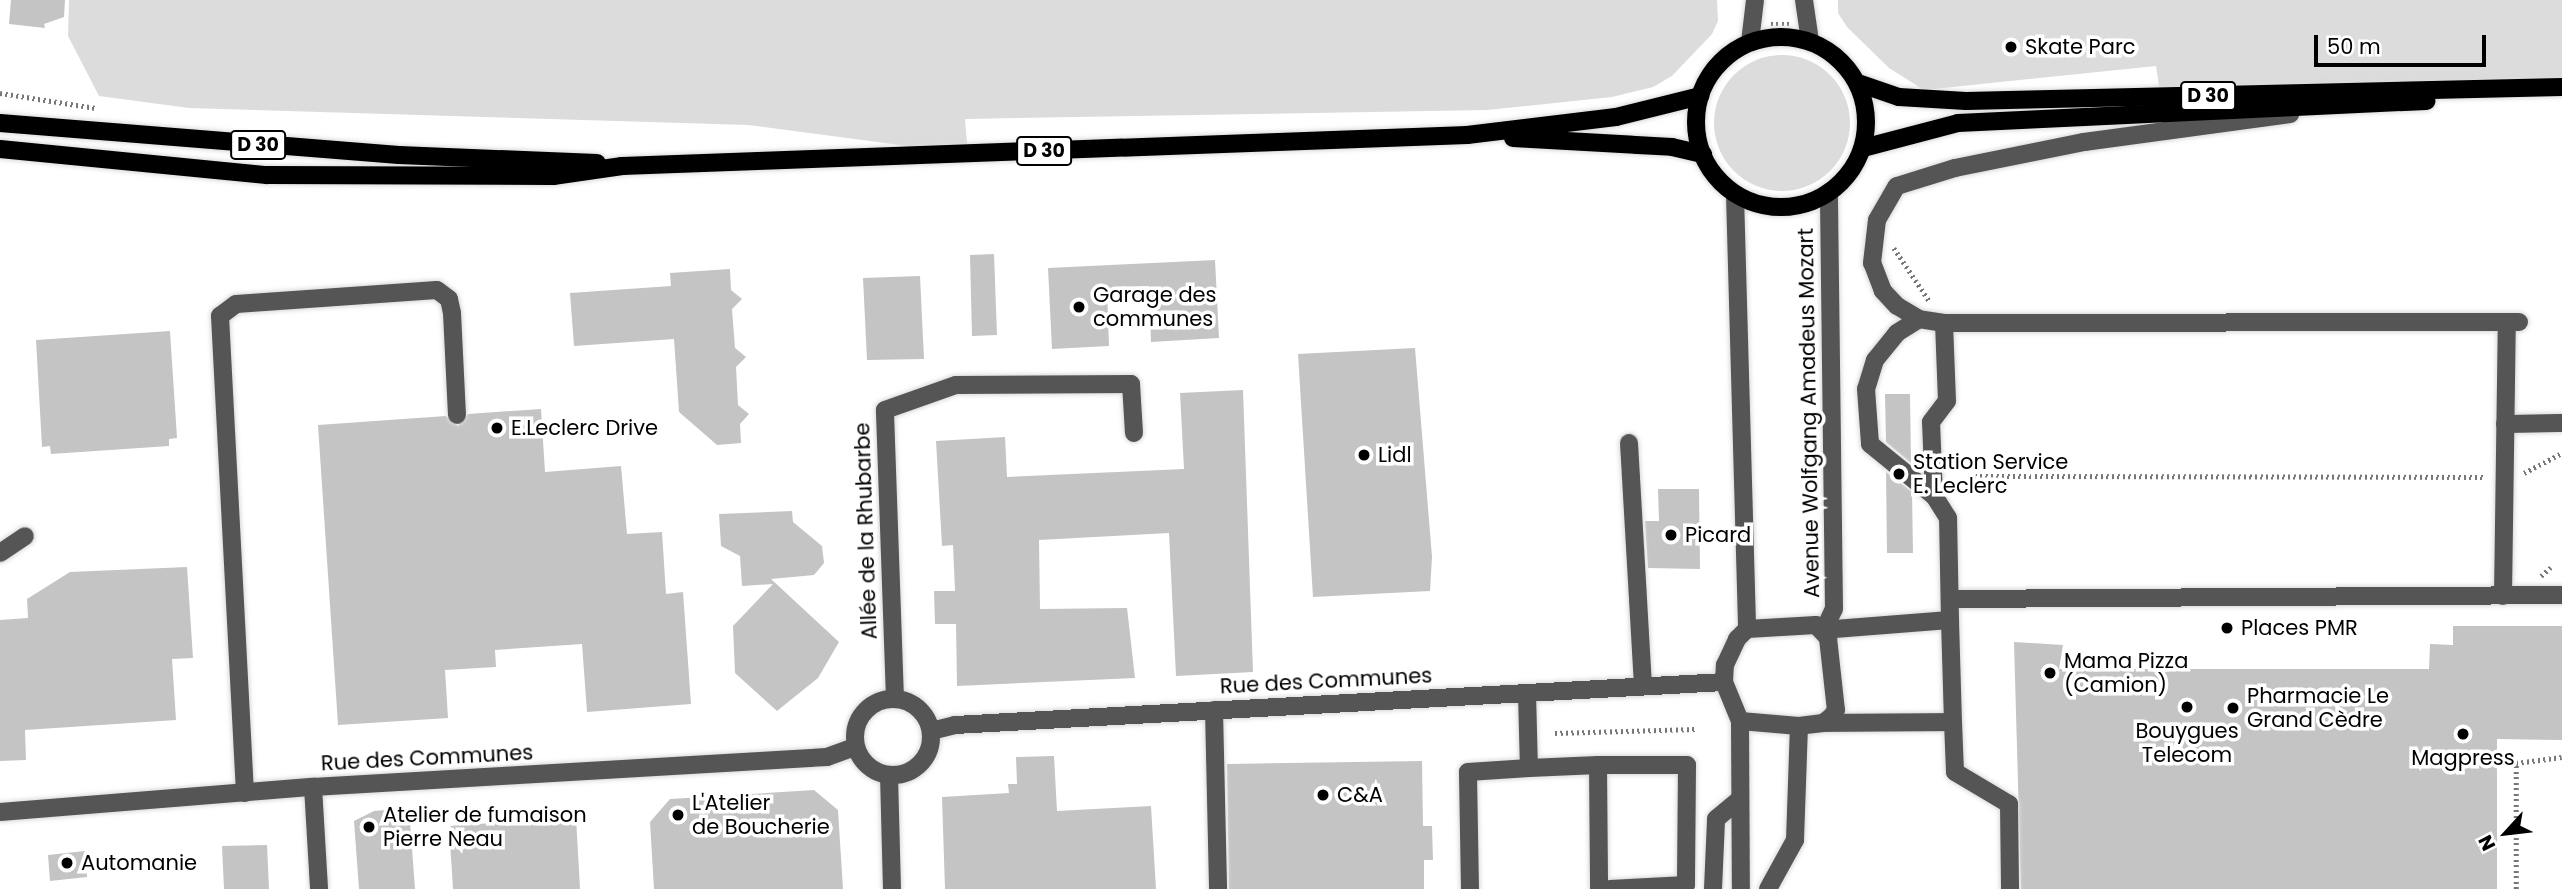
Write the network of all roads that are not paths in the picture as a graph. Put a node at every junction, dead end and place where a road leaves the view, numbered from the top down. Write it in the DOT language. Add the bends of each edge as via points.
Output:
graph roads {
  1 [pos="1755,0"];
  2 [pos="1804,0"];
  3 [pos="1752,35"];
  4 [pos="1808,35"];
  5 [pos="1858,83"];
  6 [pos="2562,89"];
  7 [pos="1700,96"];
  8 [pos="2344,107"];
  9 [pos="0,123"];
  10 [pos="1467,135"];
  11 [pos="1863,148"];
  12 [pos="0,149"];
  13 [pos="1703,155"];
  14 [pos="622,166"];
  15 [pos="1829,192"];
  16 [pos="1735,195"];
  17 [pos="1919,319"];
  18 [pos="1944,323"];
  19 [pos="457,415"];
  20 [pos="2562,423"];
  21 [pos="2505,424"];
  22 [pos="1134,433"];
  23 [pos="1629,443"];
  24 [pos="1934,496"];
  25 [pos="25,536"];
  26 [pos="0,552"];
  27 [pos="2503,596"];
  28 [pos="2562,596"];
  29 [pos="1950,598"];
  30 [pos="1950,620"];
  31 [pos="1747,629"];
  32 [pos="1824,630"];
  33 [pos="1724,682"];
  34 [pos="1643,686"];
  35 [pos="1527,693"];
  36 [pos="895,699"];
  37 [pos="1214,710"];
  38 [pos="1740,721"];
  39 [pos="1953,722"];
  40 [pos="1823,723"];
  41 [pos="1799,726"];
  42 [pos="930,731"];
  43 [pos="855,747"];
  44 [pos="1598,765"];
  45 [pos="1529,768"];
  46 [pos="889,775"];
  47 [pos="313,787"];
  48 [pos="245,793"];
  49 [pos="1740,799"];
  50 [pos="0,812"];
  51 [pos="319,889"];
  52 [pos="892,889"];
  53 [pos="1218,889"];
  54 [pos="1470,889"];
  55 [pos="1599,889"];
  56 [pos="1610,889"];
  57 [pos="1713,889"];
  58 [pos="1741,889"];
  59 [pos="1768,889"];
  60 [pos="2010,889"];
  1 -- 3 [label="street"];
  2 -- 4 [label="street"];
  3 -- 4 [label="main road"];
  3 -- 7 [label="main road" via="1716,67"];
  4 -- 5 [label="main road" via="1835,55"];
  5 -- 6 [label="main road, D 30" via="1899,97 1966,101"];
  5 -- 11 [label="main road" via="1866,111"];
  6 -- 8 [label="main road, D 30"];
  7 -- 10 [label="main road, D 30" via="1616,117"];
  7 -- 13 [label="main road" via="1696,125"];
  8 -- 11 [label="main road, D 30" via="1958,123"];
  8 -- 17 [label="street" via="2084,142 1955,168 1897,186 1877,220 1872,263 1883,291"];
  9 -- 14 [label="main road, D 30" via="302,148"];
  10 -- 13 [label="main road, D 30" via="1672,148"];
  10 -- 14 [label="main road, D 30"];
  11 -- 15 [label="main road" via="1851,171"];
  12 -- 14 [label="main road, D 30" via="267,175 554,176"];
  13 -- 16 [label="main road" via="1723,186"];
  15 -- 16 [label="main road" via="1786,206 1758,205"];
  15 -- 32 [label="street, Avenue Wolfgang Amadeus Mozart" via="1834,609"];
  16 -- 31 [label="street"];
  17 -- 18 [label="street"];
  17 -- 24 [label="street" via="1897,333 1875,360 1866,389 1870,444"];
  18 -- 21 [label="street" via="2513,322"];
  18 -- 24 [label="street" via="1947,401 1931,422"];
  19 -- 48 [label="street" via="452,313 449,299 438,290 236,304 220,316"];
  20 -- 21 [label="street"];
  21 -- 27 [label="street"];
  22 -- 36 [label="street, Allée de la Rhubarbe" via="1131,384 956,385 885,410"];
  23 -- 34 [label="street"];
  24 -- 29 [label="street" via="1948,518"];
  25 -- 26 [label="street"];
  27 -- 28 [label="street"];
  27 -- 29 [label="street"];
  29 -- 30 [label="street"];
  30 -- 32 [label="street"];
  30 -- 39 [label="street"];
  31 -- 32 [label="street" via="1816,625"];
  31 -- 33 [label="street" via="1725,665"];
  32 -- 40 [label="street" via="1836,710"];
  33 -- 34 [label="street, Rue des Communes"];
  33 -- 38 [label="street"];
  34 -- 35 [label="street, Rue des Communes"];
  35 -- 37 [label="street, Rue des Communes"];
  35 -- 45 [label="street"];
  36 -- 42 [label="street" via="918,708"];
  36 -- 43 [label="street" via="875,703 860,717"];
  37 -- 42 [label="street, Rue des Communes" via="955,725"];
  37 -- 53 [label="street"];
  38 -- 41 [label="street"];
  38 -- 49 [label="street"];
  39 -- 40 [label="street"];
  39 -- 60 [label="street" via="1955,772 2009,804"];
  40 -- 41 [label="street"];
  41 -- 59 [label="street" via="1795,840"];
  42 -- 46 [label="street" via="928,753 921,763 912,771"];
  43 -- 46 [label="street" via="868,766"];
  43 -- 47 [label="street, Rue des Communes" via="827,757"];
  44 -- 45 [label="street"];
  44 -- 55 [label="street"];
  44 -- 56 [label="street" via="1687,765 1686,885"];
  45 -- 54 [label="street" via="1468,772"];
  46 -- 52 [label="street"];
  47 -- 48 [label="street, Rue des Communes"];
  47 -- 51 [label="street"];
  48 -- 50 [label="street, Rue des Communes"];
  49 -- 57 [label="street" via="1716,819"];
  49 -- 58 [label="street"];
}
